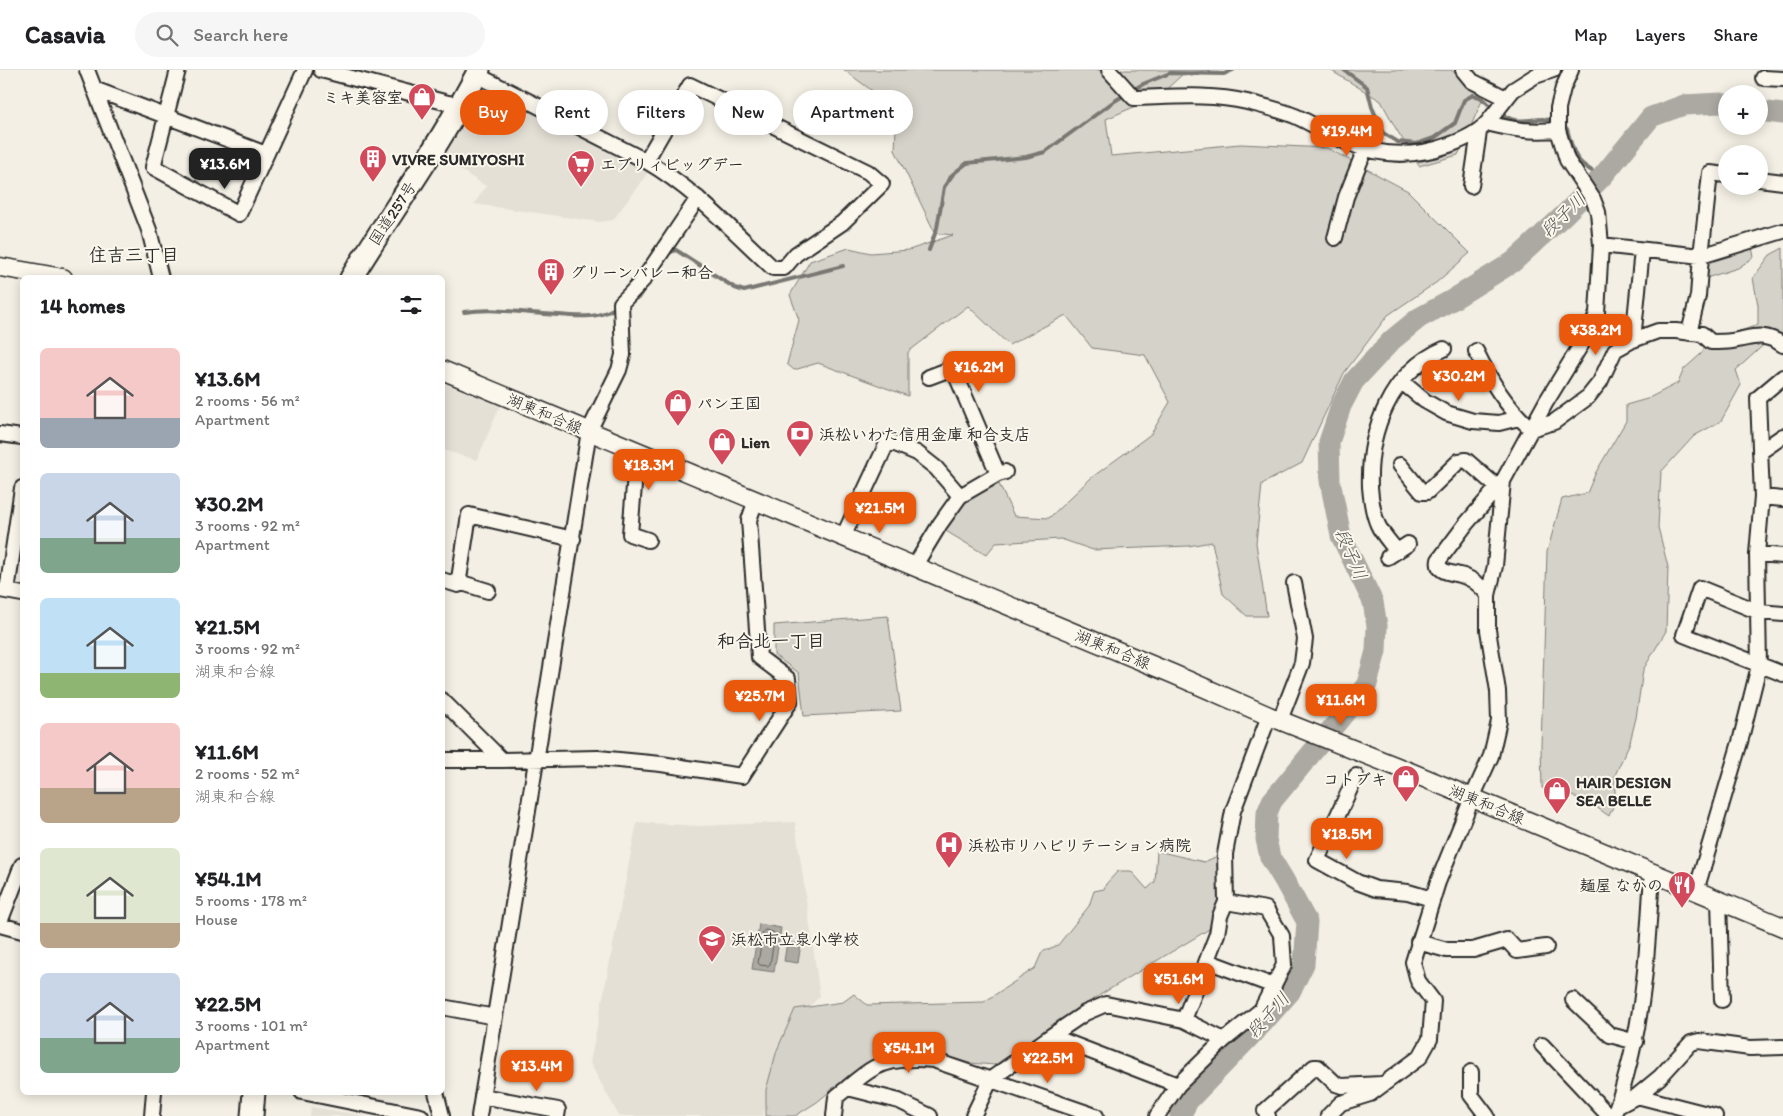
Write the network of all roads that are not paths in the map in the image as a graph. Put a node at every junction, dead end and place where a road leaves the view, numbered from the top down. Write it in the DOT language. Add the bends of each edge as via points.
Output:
graph roads {
  1 [pos="87,70"];
  2 [pos="178,70"];
  3 [pos="304,70"];
  4 [pos="321,70"];
  5 [pos="1109,70"];
  6 [pos="1463,70"];
  7 [pos="1554,70"];
  8 [pos="1571,70"];
  9 [pos="478,72"];
  10 [pos="1476,76"];
  11 [pos="1763,78"];
  12 [pos="1783,79"];
  13 [pos="94,89"];
  14 [pos="469,90"];
  15 [pos="1504,101"];
  16 [pos="460,104"];
  17 [pos="460,107"];
  18 [pos="165,116"];
  19 [pos="1486,124"];
  20 [pos="1558,125"];
  21 [pos="1366,149"];
  22 [pos="266,154"];
  23 [pos="646,160"];
  24 [pos="1718,174"];
  25 [pos="1768,180"];
  26 [pos="1783,182"];
  27 [pos="1471,186"];
  28 [pos="698,198"];
  29 [pos="1783,231"];
  30 [pos="1334,238"];
  31 [pos="1601,245"];
  32 [pos="1642,250"];
  33 [pos="1700,256"];
  34 [pos="0,267"];
  35 [pos="47,275"];
  36 [pos="160,275"];
  37 [pos="353,275"];
  38 [pos="1689,333"];
  39 [pos="1633,340"];
  40 [pos="1783,345"];
  41 [pos="1444,349"];
  42 [pos="1476,351"];
  43 [pos="445,371"];
  44 [pos="929,377"];
  45 [pos="1783,377"];
  46 [pos="1402,382"];
  47 [pos="1518,418"];
  48 [pos="1530,429"];
  49 [pos="589,431"];
  50 [pos="0,434"];
  51 [pos="1783,436"];
  52 [pos="20,437"];
  53 [pos="637,450"];
  54 [pos="1760,452"];
  55 [pos="1400,466"];
  56 [pos="1500,484"];
  57 [pos="960,496"];
  58 [pos="1762,497"];
  59 [pos="1783,499"];
  60 [pos="756,500"];
  61 [pos="20,516"];
  62 [pos="843,537"];
  63 [pos="573,539"];
  64 [pos="648,540"];
  65 [pos="1397,550"];
  66 [pos="1757,554"];
  67 [pos="1783,556"];
  68 [pos="914,567"];
  69 [pos="445,581"];
  70 [pos="459,582"];
  71 [pos="1294,583"];
  72 [pos="4,590"];
  73 [pos="488,592"];
  74 [pos="20,594"];
  75 [pos="1488,595"];
  76 [pos="1759,612"];
  77 [pos="1783,614"];
  78 [pos="1759,666"];
  79 [pos="1783,674"];
  80 [pos="445,703"];
  81 [pos="1275,718"];
  82 [pos="445,760"];
  83 [pos="502,760"];
  84 [pos="537,760"];
  85 [pos="1356,776"];
  86 [pos="1472,798"];
  87 [pos="20,870"];
  88 [pos="1652,873"];
  89 [pos="1696,891"];
  90 [pos="1432,899"];
  91 [pos="1719,900"];
  92 [pos="1226,902"];
  93 [pos="0,924"];
  94 [pos="1783,927"];
  95 [pos="20,930"];
  96 [pos="1418,942"];
  97 [pos="1546,947"];
  98 [pos="1207,961"];
  99 [pos="1274,986"];
  100 [pos="1573,1000"];
  101 [pos="1722,1000"];
  102 [pos="445,1008"];
  103 [pos="495,1017"];
  104 [pos="1184,1020"];
  105 [pos="1051,1036"];
  106 [pos="1224,1040"];
  107 [pos="1636,1042"];
  108 [pos="1542,1045"];
  109 [pos="1783,1047"];
  110 [pos="1471,1072"];
  111 [pos="991,1079"];
  112 [pos="1383,1084"];
  113 [pos="1178,1085"];
  114 [pos="848,1088"];
  115 [pos="154,1095"];
  116 [pos="254,1095"];
  117 [pos="317,1095"];
  118 [pos="437,1095"];
  119 [pos="482,1096"];
  120 [pos="1637,1096"];
  121 [pos="1613,1113"];
  122 [pos="152,1116"];
  123 [pos="252,1116"];
  124 [pos="421,1116"];
  125 [pos="442,1116"];
  126 [pos="479,1116"];
  127 [pos="557,1116"];
  128 [pos="834,1116"];
  129 [pos="930,1116"];
  130 [pos="973,1116"];
  131 [pos="1096,1116"];
  132 [pos="1157,1116"];
  133 [pos="1268,1116"];
  134 [pos="1328,1116"];
  135 [pos="1487,1116"];
  136 [pos="1715,1116"];
  1 -- 13 [label="street"];
  2 -- 18 [label="street"];
  3 -- 22 [label="street"];
  4 -- 16 [label="street"];
  5 -- 21 [label="street" via="1133,97 1208,96 1246,102 1292,115"];
  6 -- 10 [label="street"];
  7 -- 15 [label="street" via="1535,76 1513,90"];
  8 -- 20 [label="street" via="1562,88"];
  9 -- 14 [label="highway, 国道257号"];
  9 -- 23 [label="street"];
  10 -- 15 [label="street"];
  11 -- 12 [label="street"];
  13 -- 18 [label="street"];
  13 -- 36 [label="street" via="149,230"];
  15 -- 19 [label="street"];
  17 -- 37 [label="highway, 国道257号"];
  18 -- 22 [label="street"];
  18 -- 22 [label="street" via="153,168 239,214"];
  19 -- 20 [label="street" via="1532,132"];
  19 -- 21 [label="street" via="1432,152 1404,155"];
  19 -- 27 [label="street"];
  20 -- 31 [label="street" via="1567,160 1598,212"];
  21 -- 30 [label="street" via="1346,196"];
  23 -- 28 [label="street"];
  23 -- 28 [label="street" via="690,85 868,172 882,184 842,223 796,254 784,268 773,268"];
  24 -- 33 [label="street" via="1710,173"];
  25 -- 26 [label="street"];
  28 -- 49 [label="street" via="642,280 621,303 623,355"];
  29 -- 33 [label="street"];
  31 -- 32 [label="street"];
  31 -- 48 [label="street" via="1597,313 1592,327"];
  32 -- 33 [label="street"];
  32 -- 39 [label="street"];
  33 -- 38 [label="street" via="1698,296"];
  34 -- 35 [label="main road"];
  38 -- 39 [label="street" via="1658,331"];
  38 -- 40 [label="street" via="1702,334 1712,342 1759,335"];
  39 -- 48 [label="street" via="1615,350 1600,382 1588,397 1554,422"];
  41 -- 46 [label="street" via="1431,355"];
  42 -- 47 [label="street" via="1498,392"];
  43 -- 49 [label="main road, 湖東和合線"];
  44 -- 57 [label="street" via="953,368 1002,473"];
  45 -- 54 [label="street" via="1758,398"];
  46 -- 47 [label="street" via="1446,413 1498,424"];
  46 -- 65 [label="street" via="1385,405 1375,432 1370,471 1371,497 1378,525"];
  47 -- 48 [label="street"];
  48 -- 56 [label="street"];
  49 -- 53 [label="main road, 湖東和合線"];
  49 -- 63 [label="street"];
  50 -- 52 [label="street"];
  51 -- 54 [label="street"];
  53 -- 60 [label="main road, 湖東和合線"];
  53 -- 64 [label="street" via="630,534"];
  54 -- 58 [label="street"];
  55 -- 56 [label="street" via="1422,492 1427,492 1459,461 1466,460"];
  56 -- 75 [label="street" via="1495,566"];
  56 -- 75 [label="street" via="1438,564 1444,571 1466,576 1478,583"];
  57 -- 62 [label="street" via="936,468 918,454 888,441"];
  57 -- 68 [label="street"];
  58 -- 59 [label="street"];
  58 -- 66 [label="street"];
  60 -- 62 [label="main road, 湖東和合線"];
  60 -- 84 [label="street" via="748,520 759,657 788,679 790,702 742,776 598,758"];
  61 -- 72 [label="street"];
  62 -- 68 [label="main road, 湖東和合線"];
  63 -- 70 [label="street" via="468,515"];
  63 -- 84 [label="street"];
  66 -- 67 [label="street"];
  66 -- 76 [label="street"];
  68 -- 81 [label="main road, 湖東和合線"];
  69 -- 70 [label="street" via="458,585"];
  70 -- 73 [label="street"];
  71 -- 81 [label="street" via="1305,639 1302,663"];
  72 -- 74 [label="street"];
  75 -- 86 [label="street" via="1488,630 1498,691 1499,721 1491,756"];
  76 -- 77 [label="street"];
  76 -- 78 [label="street"];
  76 -- 78 [label="street" via="1700,588 1684,635"];
  78 -- 79 [label="street"];
  78 -- 89 [label="street"];
  80 -- 83 [label="street"];
  81 -- 86 [label="main road, 湖東和合線"];
  81 -- 92 [label="street" via="1233,811 1225,854"];
  82 -- 83 [label="street"];
  83 -- 84 [label="street"];
  84 -- 103 [label="street"];
  85 -- 90 [label="street" via="1317,860 1376,889 1408,892"];
  86 -- 88 [label="main road, 湖東和合線"];
  86 -- 90 [label="street"];
  87 -- 93 [label="street"];
  88 -- 89 [label="main road, 湖東和合線"];
  88 -- 107 [label="street" via="1646,968"];
  89 -- 91 [label="main road, 湖東和合線"];
  90 -- 96 [label="street"];
  91 -- 94 [label="main road, 湖東和合線"];
  91 -- 101 [label="street"];
  92 -- 98 [label="street"];
  92 -- 99 [label="street" via="1266,909 1282,936 1284,965"];
  93 -- 95 [label="street"];
  96 -- 97 [label="street" via="1447,950 1474,950 1507,940 1516,951"];
  96 -- 112 [label="street" via="1413,962 1418,981 1432,1001 1430,1039 1420,1057"];
  98 -- 99 [label="street"];
  98 -- 104 [label="street"];
  99 -- 106 [label="street" via="1262,1010"];
  100 -- 107 [label="street" via="1610,1034"];
  102 -- 103 [label="street"];
  103 -- 119 [label="street"];
  104 -- 105 [label="street" via="1106,1004 1085,1013"];
  104 -- 106 [label="street"];
  105 -- 111 [label="street"];
  105 -- 113 [label="street"];
  106 -- 113 [label="street"];
  107 -- 121 [label="street"];
  108 -- 121 [label="street"];
  109 -- 120 [label="street" via="1692,1043"];
  110 -- 135 [label="street" via="1471,1094"];
  111 -- 114 [label="street" via="920,1058 874,1068"];
  111 -- 130 [label="street"];
  111 -- 131 [label="street"];
  112 -- 133 [label="street" via="1342,1086 1314,1067 1264,1111"];
  112 -- 134 [label="street" via="1370,1094 1341,1103"];
  113 -- 132 [label="street"];
  114 -- 128 [label="street" via="836,1097"];
  114 -- 129 [label="street" via="899,1101"];
  115 -- 122 [label="street"];
  116 -- 123 [label="highway"];
  117 -- 124 [label="street"];
  118 -- 125 [label="street"];
  119 -- 126 [label="street"];
  119 -- 127 [label="street" via="558,1110"];
  120 -- 121 [label="street"];
  120 -- 136 [label="street"];
}
